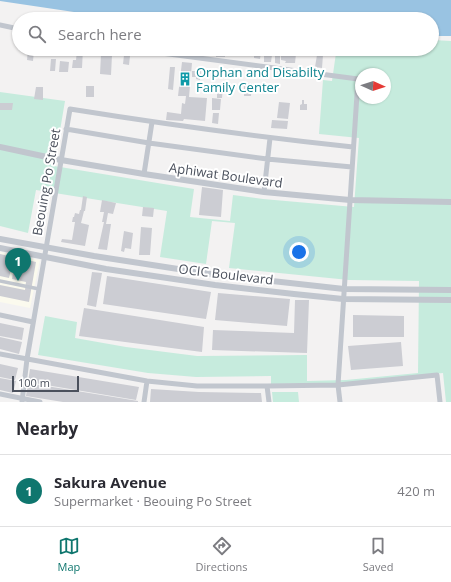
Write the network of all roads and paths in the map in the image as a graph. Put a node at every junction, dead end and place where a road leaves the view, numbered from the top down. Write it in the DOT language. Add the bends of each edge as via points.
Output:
graph roads {
  1 [pos="0,25"];
  2 [pos="12,28"];
  3 [pos="182,56"];
  4 [pos="152,122"];
  5 [pos="66,129"];
  6 [pos="270,138"];
  7 [pos="149,143"];
  8 [pos="0,147"];
  9 [pos="353,147"];
  10 [pos="268,159"];
  11 [pos="61,160"];
  12 [pos="352,167"];
  13 [pos="144,174"];
  14 [pos="264,192"];
  15 [pos="350,200"];
  16 [pos="451,202"];
  17 [pos="0,239"];
  18 [pos="0,248"];
  19 [pos="46,248"];
  20 [pos="44,258"];
  21 [pos="0,281"];
  22 [pos="38,289"];
  23 [pos="344,289"];
  24 [pos="451,290"];
  25 [pos="343,299"];
  26 [pos="451,300"];
  27 [pos="0,315"];
  28 [pos="33,322"];
  29 [pos="0,354"];
  30 [pos="26,359"];
  31 [pos="146,381"];
  32 [pos="338,385"];
  33 [pos="267,386"];
  34 [pos="0,394"];
  35 [pos="22,400"];
  36 [pos="40,402"];
  37 [pos="144,402"];
  38 [pos="269,402"];
  39 [pos="340,402"];
  40 [pos="440,402"];
  1 -- 2 [label="street"];
  3 -- 9 [label="street" via="358,80"];
  4 -- 5 [label="street, Beouing Po Street" via="70,109"];
  4 -- 6 [label="street"];
  4 -- 7 [label="street"];
  5 -- 7 [label="street"];
  5 -- 11 [label="street, Beouing Po Street"];
  6 -- 9 [label="street"];
  6 -- 10 [label="street"];
  7 -- 10 [label="street"];
  7 -- 13 [label="street"];
  8 -- 11 [label="street, Aphiwat Boulevard"];
  9 -- 12 [label="street"];
  10 -- 12 [label="street"];
  10 -- 14 [label="street"];
  11 -- 13 [label="street, Aphiwat Boulevard"];
  11 -- 19 [label="street, Beouing Po Street"];
  12 -- 15 [label="street"];
  13 -- 14 [label="street, Aphiwat Boulevard"];
  14 -- 15 [label="street, Aphiwat Boulevard"];
  15 -- 16 [label="street, Aphiwat Boulevard"];
  15 -- 23 [label="street"];
  17 -- 19 [label="street, OCIC Boulevard"];
  18 -- 20 [label="street, OCIC Boulevard"];
  19 -- 20 [label="street, Beouing Po Street"];
  19 -- 23 [label="street, OCIC Boulevard" via="217,275"];
  20 -- 22 [label="street, Beouing Po Street"];
  20 -- 25 [label="street, OCIC Boulevard" via="216,285"];
  21 -- 22 [label="street"];
  22 -- 28 [label="street, Beouing Po Street"];
  23 -- 24 [label="street, OCIC Boulevard"];
  23 -- 25 [label="street"];
  25 -- 26 [label="street, OCIC Boulevard"];
  25 -- 32 [label="street"];
  27 -- 28 [label="street"];
  28 -- 30 [label="street, Beouing Po Street"];
  29 -- 30 [label="street"];
  30 -- 31 [label="street"];
  30 -- 35 [label="street, Beouing Po Street"];
  31 -- 33 [label="street" via="197,386"];
  31 -- 37 [label="street"];
  32 -- 33 [label="street"];
  32 -- 39 [label="street"];
  32 -- 40 [label="street" via="437,375"];
  33 -- 38 [label="street"];
  34 -- 35 [label="street"];
  35 -- 36 [label="street"];
}
